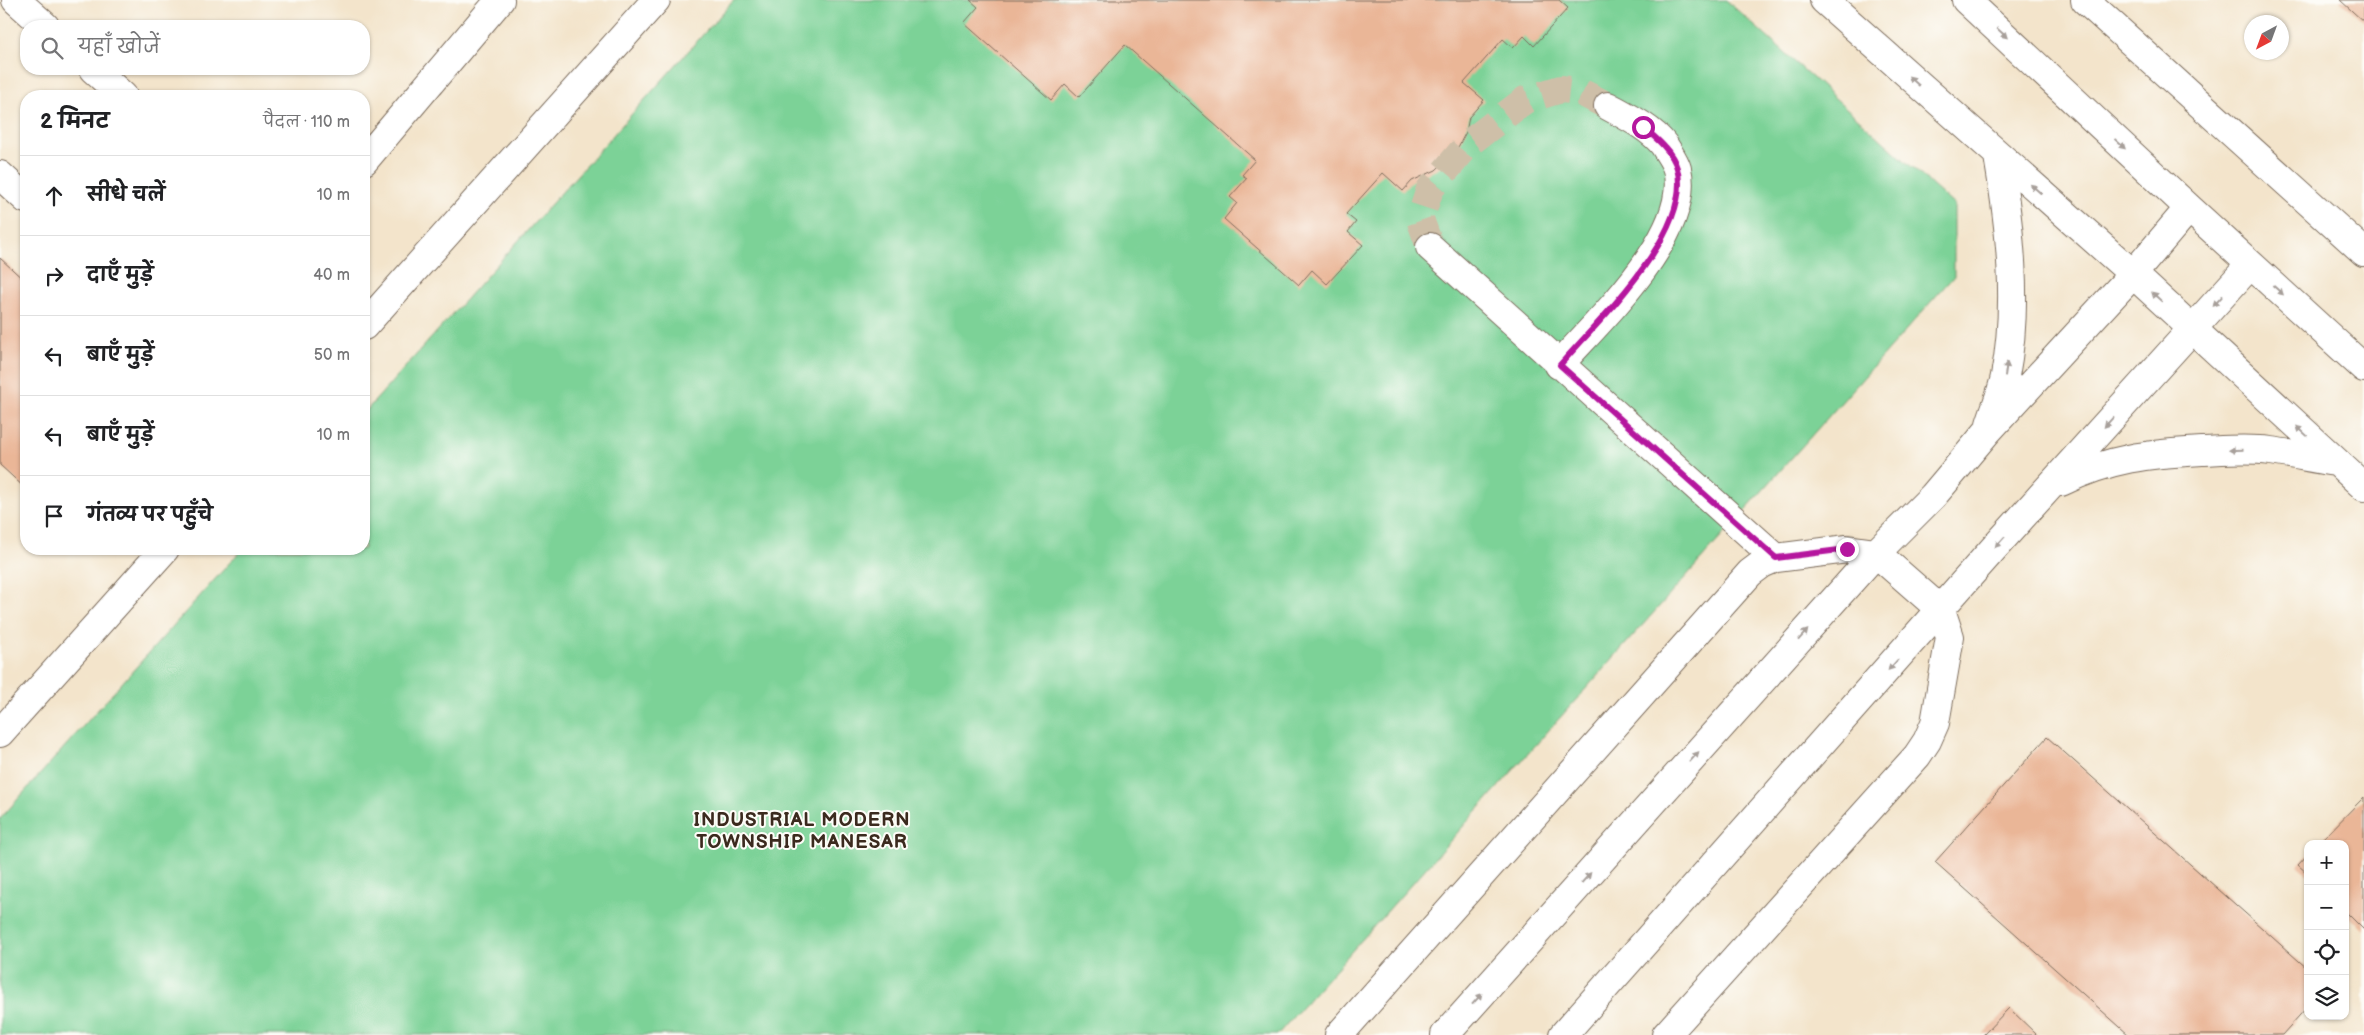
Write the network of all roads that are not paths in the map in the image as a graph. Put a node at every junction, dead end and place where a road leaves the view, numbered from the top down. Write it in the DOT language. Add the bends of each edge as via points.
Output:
graph roads {
  1 [pos="16,0"];
  2 [pos="500,0"];
  3 [pos="656,0"];
  4 [pos="1824,0"];
  5 [pos="1966,0"];
  6 [pos="2085,0"];
  7 [pos="38,20"];
  8 [pos="100,75"];
  9 [pos="116,90"];
  10 [pos="1608,106"];
  11 [pos="370,154"];
  12 [pos="1998,156"];
  13 [pos="0,175"];
  14 [pos="20,193"];
  15 [pos="2189,208"];
  16 [pos="1430,247"];
  17 [pos="2364,252"];
  18 [pos="2250,265"];
  19 [pos="2133,274"];
  20 [pos="370,319"];
  21 [pos="2193,329"];
  22 [pos="1560,365"];
  23 [pos="2364,368"];
  24 [pos="1987,432"];
  25 [pos="2336,462"];
  26 [pos="2364,487"];
  27 [pos="2048,489"];
  28 [pos="1876,553"];
  29 [pos="160,555"];
  30 [pos="1776,558"];
  31 [pos="1941,610"];
  32 [pos="0,733"];
  33 [pos="1340,1035"];
  34 [pos="1445,1035"];
  35 [pos="1563,1035"];
  36 [pos="1666,1035"];
  1 -- 7 [label="street"];
  2 -- 11 [label="street"];
  3 -- 20 [label="street"];
  12 -- 4 [label="street, one-way"];
  5 -- 15 [label="street, one-way"];
  6 -- 17 [label="street"];
  8 -- 9 [label="street"];
  10 -- 22 [label="street" via="1643,127 1662,144 1676,167 1678,196 1669,227 1651,258"];
  19 -- 12 [label="street, one-way"];
  24 -- 12 [label="street, one-way" via="2005,378 2010,339 2011,261"];
  13 -- 14 [label="street"];
  15 -- 18 [label="street"];
  15 -- 19 [label="street"];
  16 -- 22 [label="street"];
  18 -- 21 [label="street, one-way"];
  18 -- 23 [label="street, one-way"];
  21 -- 19 [label="street, one-way"];
  19 -- 24 [label="street"];
  25 -- 21 [label="street, one-way"];
  21 -- 27 [label="street, one-way"];
  22 -- 30 [label="street"];
  24 -- 28 [label="street" via="1933,496"];
  25 -- 26 [label="street"];
  25 -- 27 [label="street, one-way" via="2243,449 2153,454 2087,469"];
  27 -- 31 [label="street, one-way"];
  28 -- 30 [label="street" via="1847,549"];
  28 -- 31 [label="street"];
  34 -- 28 [label="street, one-way"];
  29 -- 32 [label="street"];
  30 -- 33 [label="street" via="1750,573"];
  31 -- 35 [label="street, one-way"];
  31 -- 36 [label="street" via="1950,636 1934,723 1927,742"];
}
